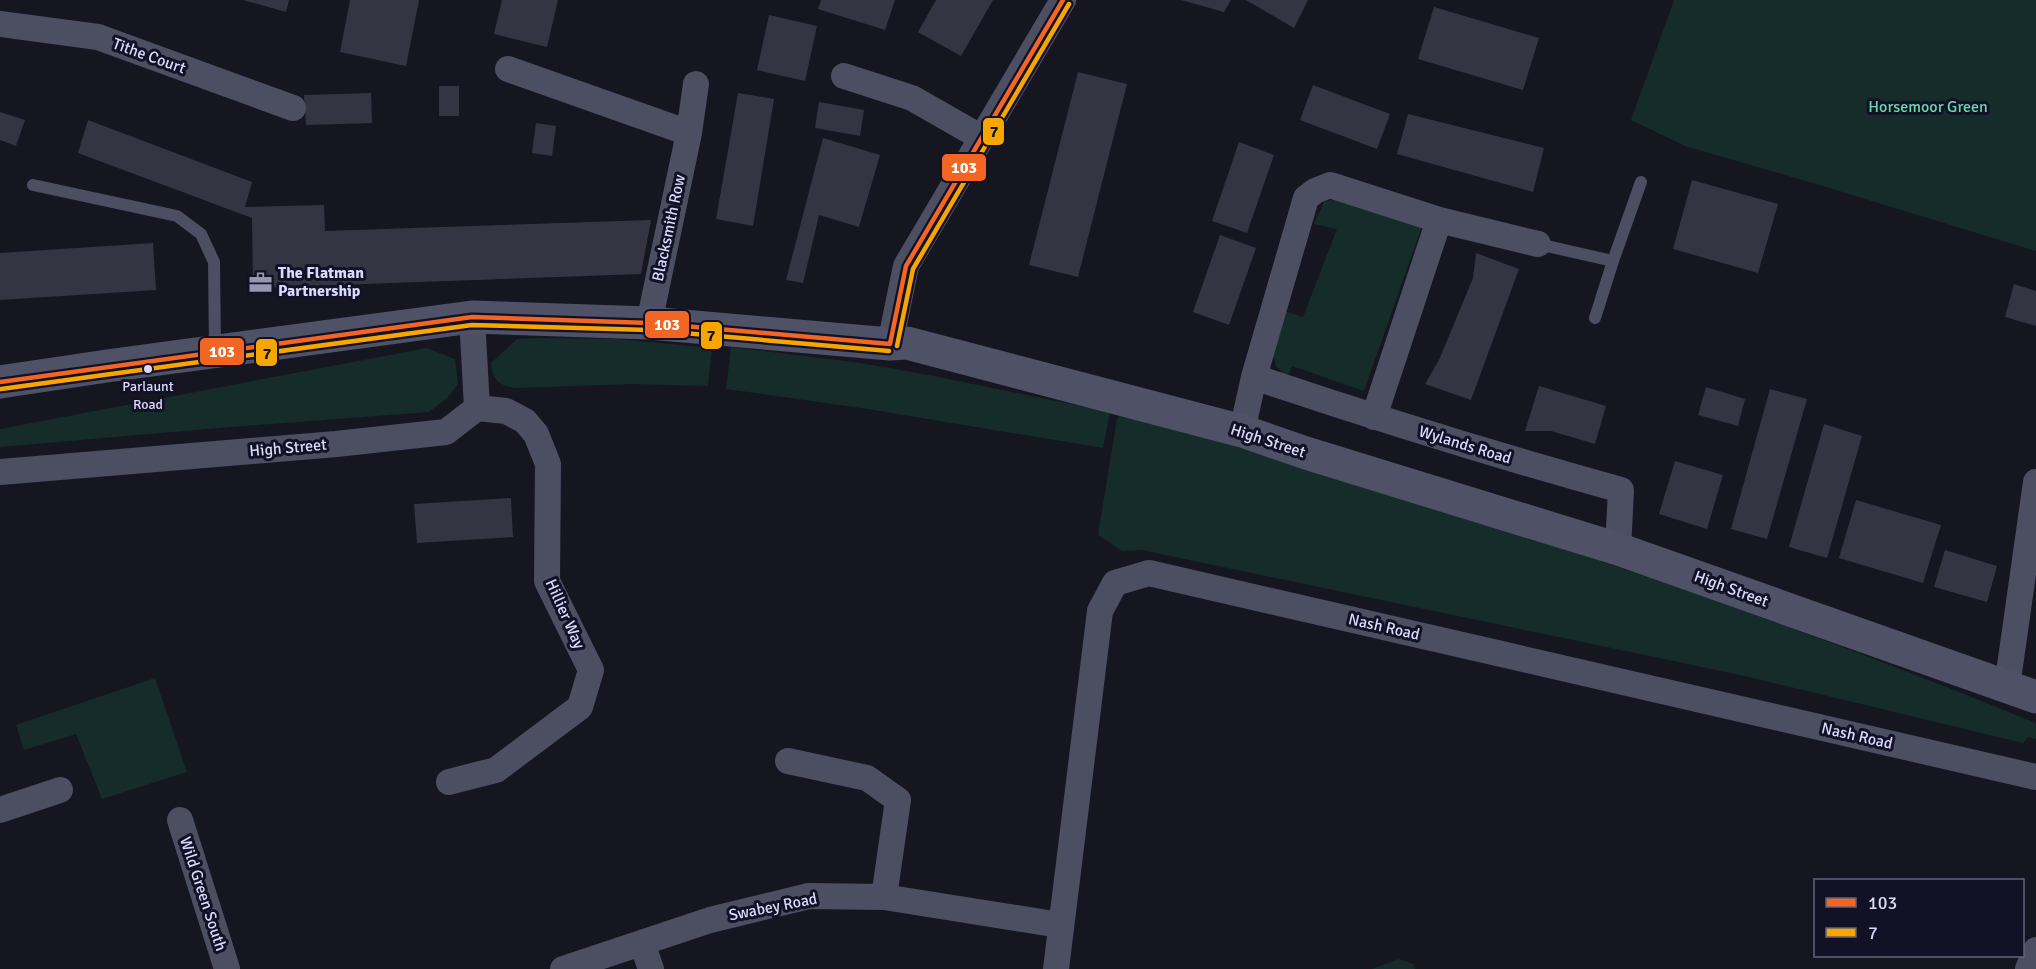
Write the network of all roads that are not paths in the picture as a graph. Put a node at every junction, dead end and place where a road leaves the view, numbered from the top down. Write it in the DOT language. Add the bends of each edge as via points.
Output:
graph roads {
  1 [pos="1063,0"];
  2 [pos="0,24"];
  3 [pos="508,69"];
  4 [pos="844,76"];
  5 [pos="696,84"];
  6 [pos="293,108"];
  7 [pos="688,133"];
  8 [pos="982,138"];
  9 [pos="1641,182"];
  10 [pos="33,185"];
  11 [pos="1439,220"];
  12 [pos="1538,244"];
  13 [pos="1613,261"];
  14 [pos="472,317"];
  15 [pos="1595,318"];
  16 [pos="649,323"];
  17 [pos="890,344"];
  18 [pos="215,351"];
  19 [pos="1254,377"];
  20 [pos="0,382"];
  21 [pos="477,408"];
  22 [pos="1374,417"];
  23 [pos="1242,431"];
  24 [pos="0,472"];
  25 [pos="2036,483"];
  26 [pos="1618,549"];
  27 [pos="2021,692"];
  28 [pos="788,761"];
  29 [pos="2036,777"];
  30 [pos="449,782"];
  31 [pos="60,790"];
  32 [pos="0,810"];
  33 [pos="180,820"];
  34 [pos="884,897"];
  35 [pos="1060,925"];
  36 [pos="642,943"];
  37 [pos="2036,950"];
  38 [pos="227,969"];
  39 [pos="563,969"];
  40 [pos="651,969"];
  41 [pos="1056,969"];
  42 [pos="2028,969"];
  1 -- 8 [label="street"];
  2 -- 6 [label="street, Tithe Court" via="98,38"];
  3 -- 7 [label="street"];
  4 -- 8 [label="street" via="912,98"];
  5 -- 7 [label="street, Blacksmith Row"];
  7 -- 16 [label="street, Blacksmith Row"];
  8 -- 17 [label="street" via="906,266"];
  9 -- 13 [label="lane"];
  10 -- 18 [label="lane" via="177,216 201,234 214,262"];
  11 -- 12 [label="street"];
  11 -- 19 [label="street" via="1330,185 1306,198"];
  11 -- 22 [label="street"];
  12 -- 13 [label="lane"];
  13 -- 15 [label="lane"];
  14 -- 16 [label="main road, High Street"];
  14 -- 18 [label="main road, High Street"];
  14 -- 21 [label="street"];
  16 -- 17 [label="main road, High Street"];
  17 -- 23 [label="main road, High Street" via="907,343"];
  18 -- 20 [label="main road, High Street"];
  19 -- 22 [label="street, Wylands Road"];
  19 -- 23 [label="street"];
  21 -- 24 [label="street, High Street" via="446,432"];
  21 -- 30 [label="street, Hillier Way" via="506,411 525,421 536,434 548,464 547,581 591,670 580,707 496,770"];
  22 -- 26 [label="street, Wylands Road" via="1621,490"];
  23 -- 26 [label="main road, High Street"];
  25 -- 27 [label="street"];
  26 -- 27 [label="main road, High Street"];
  28 -- 34 [label="street" via="867,778 898,800"];
  29 -- 35 [label="street, Nash Road" via="1149,573 1114,583 1100,611"];
  31 -- 32 [label="street"];
  33 -- 38 [label="street, Wild Green South"];
  34 -- 35 [label="street, Swabey Road"];
  34 -- 36 [label="street, Swabey Road" via="808,896 710,920"];
  35 -- 41 [label="street, Nash Road"];
  36 -- 39 [label="street, Swabey Road"];
  36 -- 40 [label="street"];
  37 -- 42 [label="street"];
}
